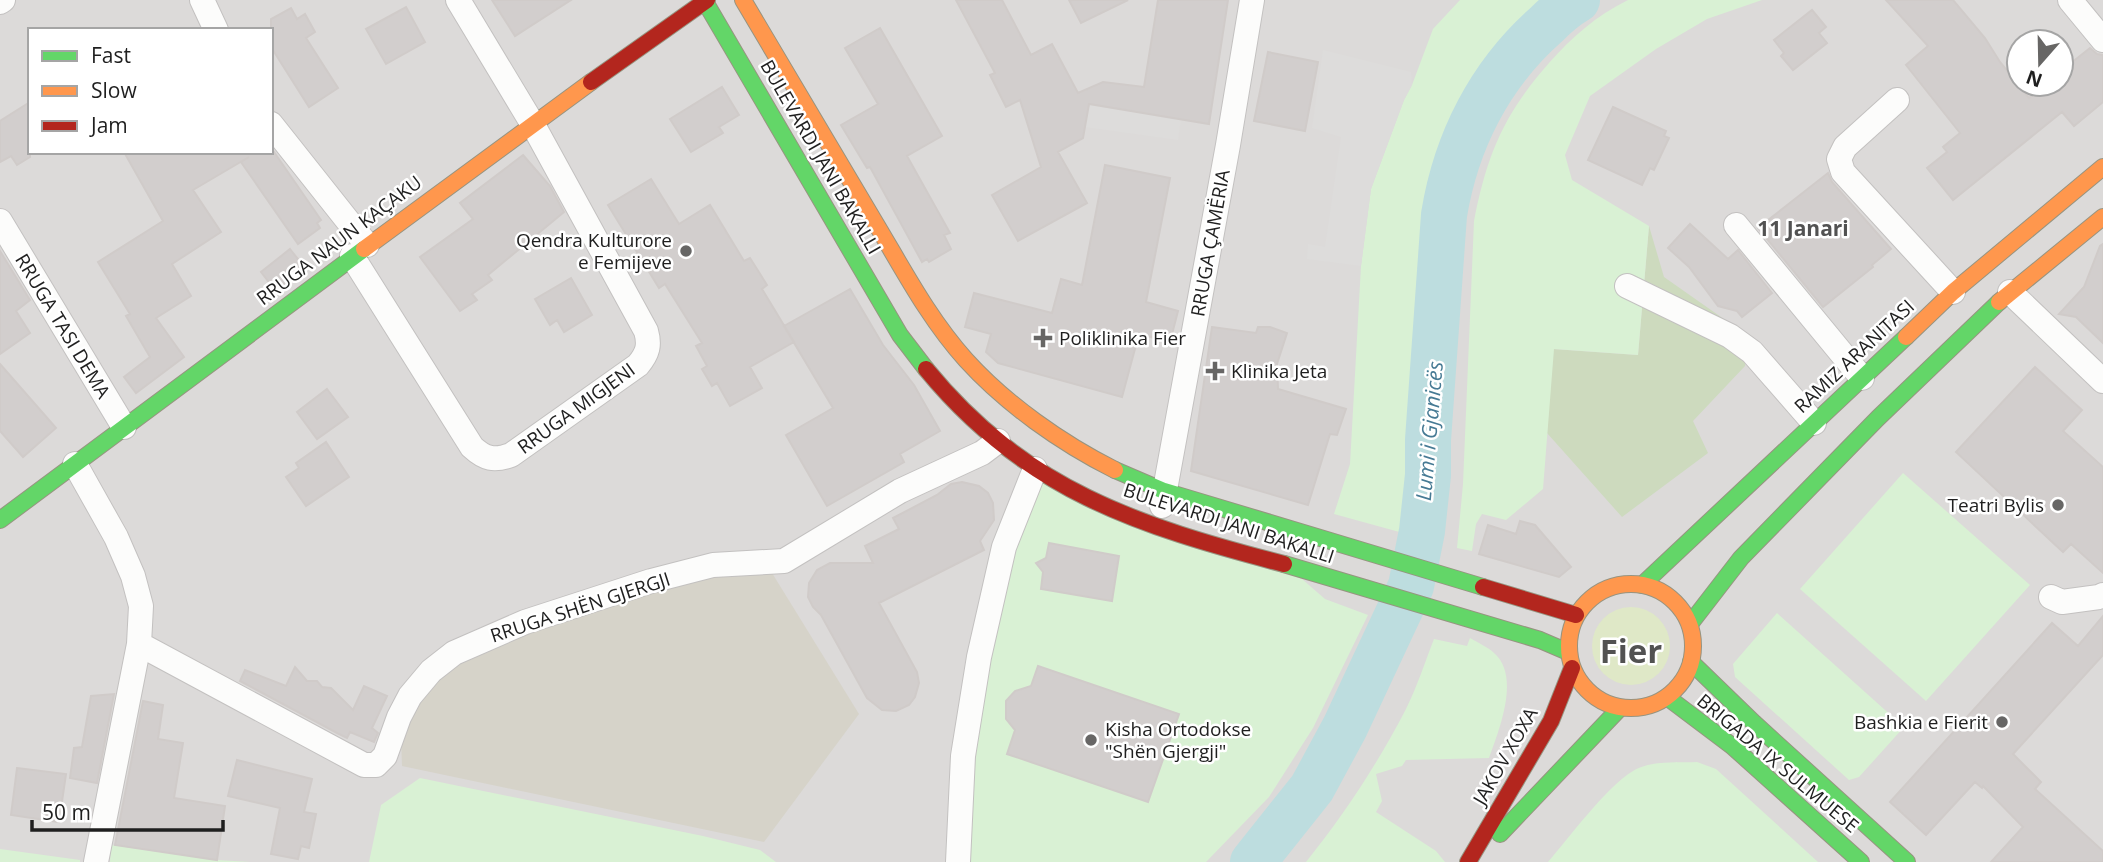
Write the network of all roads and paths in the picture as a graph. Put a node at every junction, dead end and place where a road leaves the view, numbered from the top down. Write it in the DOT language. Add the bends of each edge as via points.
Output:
graph roads {
  1 [pos="202,0"];
  2 [pos="458,0"];
  3 [pos="705,0"];
  4 [pos="744,0"];
  5 [pos="1252,0"];
  6 [pos="2070,0"];
  7 [pos="215,28"];
  8 [pos="2103,40"];
  9 [pos="1897,100"];
  10 [pos="532,123"];
  11 [pos="273,127"];
  12 [pos="2103,167"];
  13 [pos="2103,217"];
  14 [pos="1,224"];
  15 [pos="1737,225"];
  16 [pos="360,250"];
  17 [pos="1627,286"];
  18 [pos="1953,292"];
  19 [pos="2010,292"];
  20 [pos="1862,378"];
  21 [pos="2103,381"];
  22 [pos="1814,423"];
  23 [pos="124,427"];
  24 [pos="998,441"];
  25 [pos="75,464"];
  26 [pos="1035,469"];
  27 [pos="1164,491"];
  28 [pos="0,520"];
  29 [pos="1157,526"];
  30 [pos="1642,585"];
  31 [pos="2103,595"];
  32 [pos="2051,597"];
  33 [pos="1576,615"];
  34 [pos="1690,624"];
  35 [pos="139,644"];
  36 [pos="1570,660"];
  37 [pos="1691,662"];
  38 [pos="1667,697"];
  39 [pos="1620,708"];
  40 [pos="96,862"];
  41 [pos="958,862"];
  42 [pos="1473,862"];
  43 [pos="1861,862"];
  44 [pos="1907,862"];
  1 -- 7 [label="street"];
  2 -- 10 [label="street"];
  3 -- 10 [label="main road, RRUGA NAUN KAÇAKU"];
  3 -- 24 [label="main road, BULEVARDI JANI BAKALLI" via="900,334 936,383"];
  4 -- 27 [label="main road, BULEVARDI JANI BAKALLI" via="918,294 967,362 1079,452"];
  5 -- 27 [label="street, RRUGA ÇAMËRIA"];
  6 -- 8 [label="street"];
  9 -- 18 [label="street" via="1845,147 1839,159 1843,172"];
  10 -- 16 [label="main road, RRUGA NAUN KAÇAKU"];
  10 -- 16 [label="street, RRUGA MIGJENI" via="646,331 649,343 638,365 511,455 497,460 483,456 472,447"];
  11 -- 16 [label="street"];
  12 -- 18 [label="main road, RAMIZ ARANITASI"];
  13 -- 19 [label="main road"];
  14 -- 23 [label="street, RRUGA TASI DEMA"];
  15 -- 20 [label="street"];
  16 -- 23 [label="main road, RRUGA NAUN KAÇAKU"];
  17 -- 22 [label="street" via="1730,336 1752,352"];
  18 -- 20 [label="main road, RAMIZ ARANITASI"];
  19 -- 21 [label="street"];
  19 -- 34 [label="main road" via="1741,558"];
  20 -- 22 [label="main road, RAMIZ ARANITASI"];
  22 -- 30 [label="main road, RAMIZ ARANITASI"];
  23 -- 25 [label="main road, RRUGA NAUN KAÇAKU"];
  24 -- 26 [label="main road, BULEVARDI JANI BAKALLI"];
  24 -- 35 [label="street, RRUGA SHËN GJERGJI" via="900,491 784,561 713,565 651,581 525,622 454,653 410,696 385,756 376,765 364,765"];
  25 -- 28 [label="main road, RRUGA NAUN KAÇAKU"];
  25 -- 35 [label="street" via="133,576 141,606"];
  26 -- 29 [label="main road, BULEVARDI JANI BAKALLI" via="1092,500"];
  26 -- 41 [label="street" via="1004,547 979,657 963,756"];
  27 -- 29 [label="street, RRUGA ÇAMËRIA"];
  27 -- 33 [label="main road, BULEVARDI JANI BAKALLI"];
  29 -- 36 [label="main road, BULEVARDI JANI BAKALLI" via="1540,640"];
  30 -- 33 [label="main road" via="1609,587 1595,594"];
  30 -- 34 [label="main road" via="1671,599"];
  31 -- 32 [label="street" via="2062,602"];
  33 -- 36 [label="main road" via="1569,635"];
  34 -- 37 [label="main road"];
  35 -- 40 [label="street"];
  36 -- 39 [label="main road" via="1588,692"];
  36 -- 42 [label="main road, JAKOV XOXA" via="1551,721"];
  37 -- 38 [label="main road" via="1682,682"];
  37 -- 44 [label="main road, BRIGADA IX SULMUESE"];
  38 -- 39 [label="main road" via="1637,709"];
  38 -- 43 [label="main road, BRIGADA IX SULMUESE" via="1732,746"];
  39 -- 42 [label="main road, JAKOV XOXA"];
}
